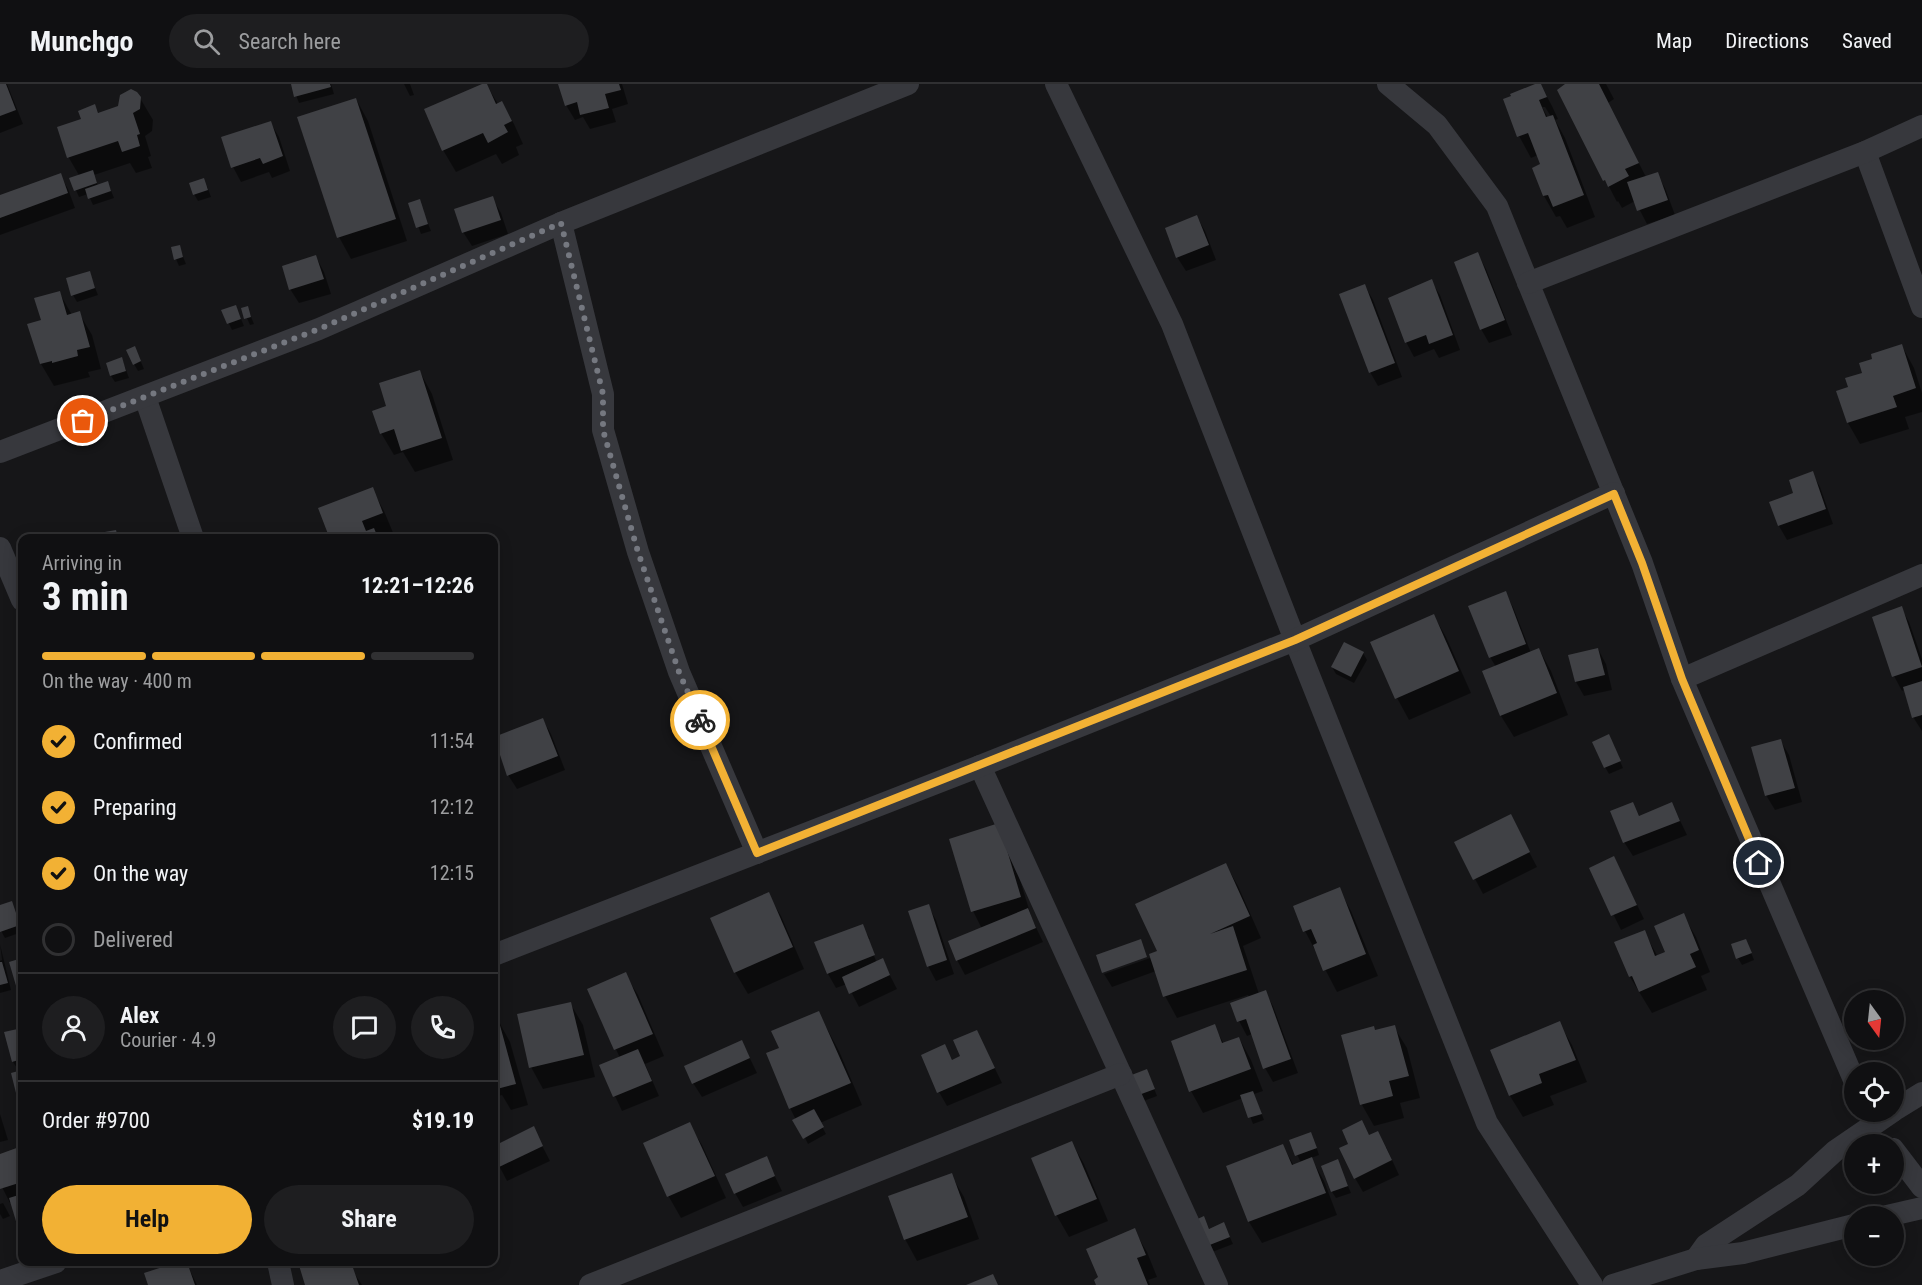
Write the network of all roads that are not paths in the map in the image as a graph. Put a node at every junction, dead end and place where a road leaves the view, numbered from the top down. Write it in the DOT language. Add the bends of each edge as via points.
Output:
graph roads {
  1 [pos="908,84"];
  2 [pos="1056,84"];
  3 [pos="1388,84"];
  4 [pos="1922,126"];
  5 [pos="1865,152"];
  6 [pos="561,223"];
  7 [pos="1528,284"];
  8 [pos="1922,307"];
  9 [pos="146,397"];
  10 [pos="0,452"];
  11 [pos="1614,494"];
  12 [pos="192,534"];
  13 [pos="0,548"];
  14 [pos="1922,575"];
  15 [pos="18,591"];
  16 [pos="1295,640"];
  17 [pos="1682,679"];
  18 [pos="980,766"];
  19 [pos="757,853"];
  20 [pos="498,953"];
  21 [pos="1846,1062"];
  22 [pos="1121,1074"];
  23 [pos="1922,1093"];
  24 [pos="1904,1102"];
  25 [pos="1871,1122"];
  26 [pos="1904,1163"];
  27 [pos="1922,1187"];
  28 [pos="1922,1208"];
  29 [pos="1904,1212"];
  30 [pos="1844,1228"];
  31 [pos="1696,1259"];
  32 [pos="44,1266"];
  33 [pos="279,1266"];
  34 [pos="0,1281"];
  35 [pos="283,1285"];
  36 [pos="590,1285"];
  37 [pos="1217,1285"];
  38 [pos="1592,1285"];
  39 [pos="1613,1285"];
  1 -- 6 [label="street"];
  2 -- 16 [label="street" via="1172,324"];
  3 -- 7 [label="street" via="1437,125 1497,207"];
  4 -- 5 [label="street"];
  5 -- 7 [label="street"];
  5 -- 8 [label="street"];
  6 -- 9 [label="street" via="319,329"];
  6 -- 19 [label="street" via="603,394 603,430 638,552 679,672"];
  7 -- 11 [label="street"];
  9 -- 10 [label="street"];
  9 -- 12 [label="street"];
  11 -- 16 [label="street"];
  11 -- 17 [label="street"];
  13 -- 15 [label="street"];
  14 -- 17 [label="street"];
  16 -- 18 [label="street"];
  16 -- 38 [label="street" via="1487,1124"];
  17 -- 21 [label="street"];
  18 -- 19 [label="street"];
  18 -- 22 [label="street"];
  19 -- 20 [label="street"];
  22 -- 36 [label="street"];
  22 -- 37 [label="street"];
  23 -- 24 [label="street"];
  25 -- 31 [label="street" via="1798,1185 1706,1245"];
  26 -- 27 [label="street"];
  28 -- 29 [label="street"];
  30 -- 31 [label="street" via="1743,1254"];
  31 -- 39 [label="street"];
  32 -- 34 [label="street"];
  33 -- 35 [label="street"];
}
